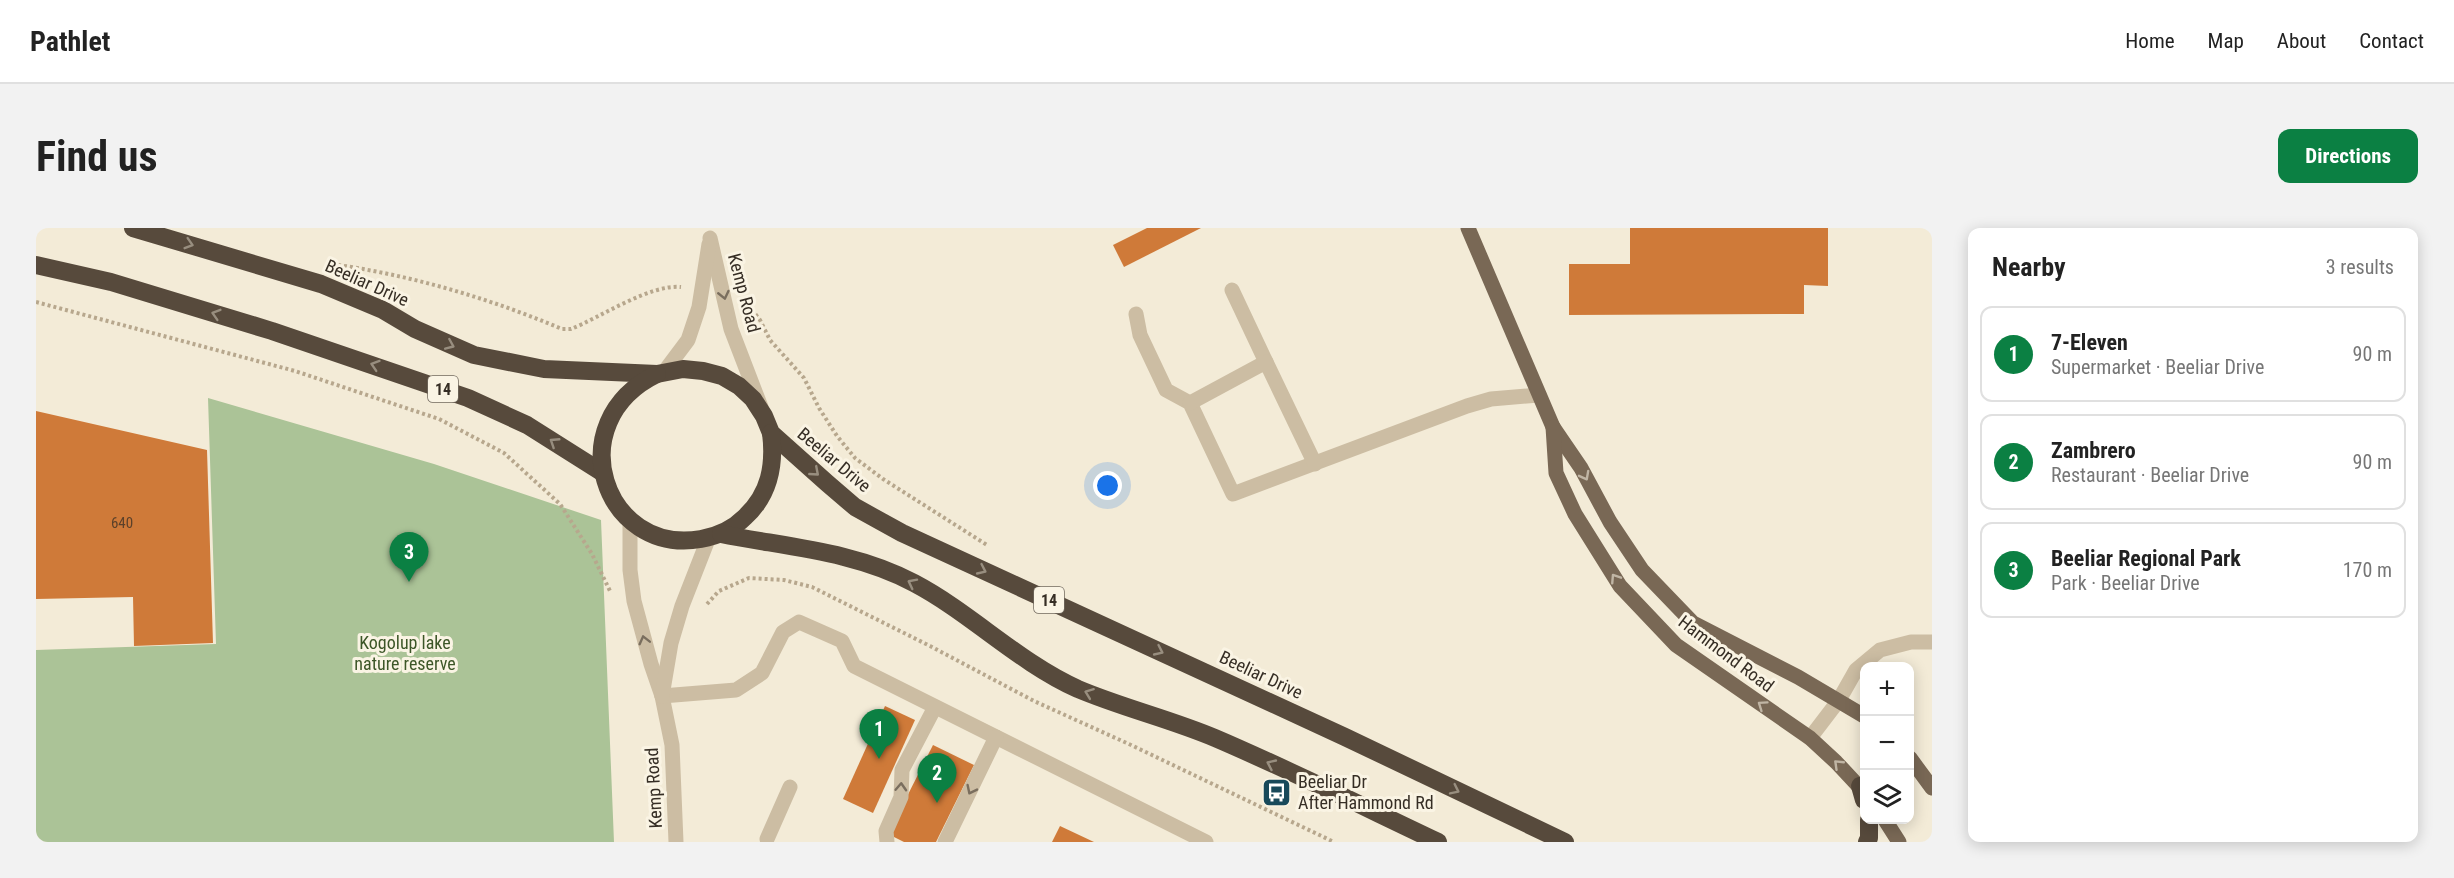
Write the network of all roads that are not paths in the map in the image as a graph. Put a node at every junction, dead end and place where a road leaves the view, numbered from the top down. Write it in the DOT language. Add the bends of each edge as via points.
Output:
graph roads {
  1 [pos="133,228"];
  2 [pos="1468,228"];
  3 [pos="36,265"];
  4 [pos="1232,290"];
  5 [pos="1136,314"];
  6 [pos="1266,362"];
  7 [pos="661,373"];
  8 [pos="1539,395"];
  9 [pos="1190,403"];
  10 [pos="1553,427"];
  11 [pos="769,429"];
  12 [pos="1315,464"];
  13 [pos="603,473"];
  14 [pos="630,519"];
  15 [pos="715,535"];
  16 [pos="1932,642"];
  17 [pos="662,696"];
  18 [pos="1839,700"];
  19 [pos="935,707"];
  20 [pos="1860,713"];
  21 [pos="996,737"];
  22 [pos="1810,738"];
  23 [pos="1914,763"];
  24 [pos="790,787"];
  25 [pos="1932,788"];
  26 [pos="1860,789"];
  27 [pos="1869,824"];
  28 [pos="1888,824"];
  29 [pos="767,839"];
  30 [pos="676,842"];
  31 [pos="887,842"];
  32 [pos="945,842"];
  33 [pos="1206,842"];
  34 [pos="1438,842"];
  35 [pos="1565,842"];
  36 [pos="1867,842"];
  37 [pos="1899,842"];
  1 -- 7 [label="highway, Beeliar Drive / 14, one-way" via="321,284 474,355 544,369"];
  2 -- 8 [label="main road, Hammond Road"];
  13 -- 3 [label="highway, 14, one-way" via="527,425 468,398 272,331 134,289"];
  4 -- 6 [label="street"];
  5 -- 9 [label="street" via="1140,334 1166,390"];
  6 -- 9 [label="street"];
  6 -- 12 [label="street"];
  7 -- 11 [label="highway, Beeliar Drive / 14" via="683,369 722,376 753,399"];
  7 -- 11 [label="street, Kemp Road, one-way" via="687,340 699,307 710,238 731,330"];
  7 -- 13 [label="highway, 14" via="631,390 609,419 602,446"];
  8 -- 10 [label="main road, Hammond Road"];
  8 -- 12 [label="street" via="1475,404"];
  9 -- 12 [label="street" via="1233,494"];
  10 -- 18 [label="main road, Hammond Road, one-way" via="1642,570 1693,623"];
  22 -- 10 [label="main road, Hammond Road, one-way" via="1676,645 1620,586 1575,514 1556,473"];
  11 -- 15 [label="highway, 14" via="773,453 764,493 739,523"];
  11 -- 35 [label="highway, Beeliar Drive / 14, one-way" via="855,507 902,533"];
  13 -- 14 [label="highway, 14" via="618,506"];
  14 -- 15 [label="highway, 14" via="644,529 675,540"];
  17 -- 14 [label="street, Kemp Road, one-way" via="634,601"];
  15 -- 17 [label="street, Kemp Road" via="682,606"];
  34 -- 15 [label="highway, 14, one-way" via="1215,738 1077,688 1046,672 913,582 836,554"];
  16 -- 18 [label="street" via="1911,642 1880,650 1856,670"];
  17 -- 19 [label="street" via="736,690 762,673 783,632 799,622 842,641 854,666"];
  17 -- 30 [label="street, Kemp Road" via="672,745"];
  18 -- 20 [label="main road, Hammond Road"];
  18 -- 22 [label="street"];
  19 -- 21 [label="street"];
  31 -- 19 [label="street, one-way" via="886,831 901,796 902,770"];
  21 -- 32 [label="street, one-way"];
  21 -- 33 [label="street"];
  26 -- 22 [label="main road, Hammond Road, one-way"];
  23 -- 25 [label="main road"];
  24 -- 29 [label="street"];
  27 -- 36 [label="highway"];
  28 -- 37 [label="main road"];
}
